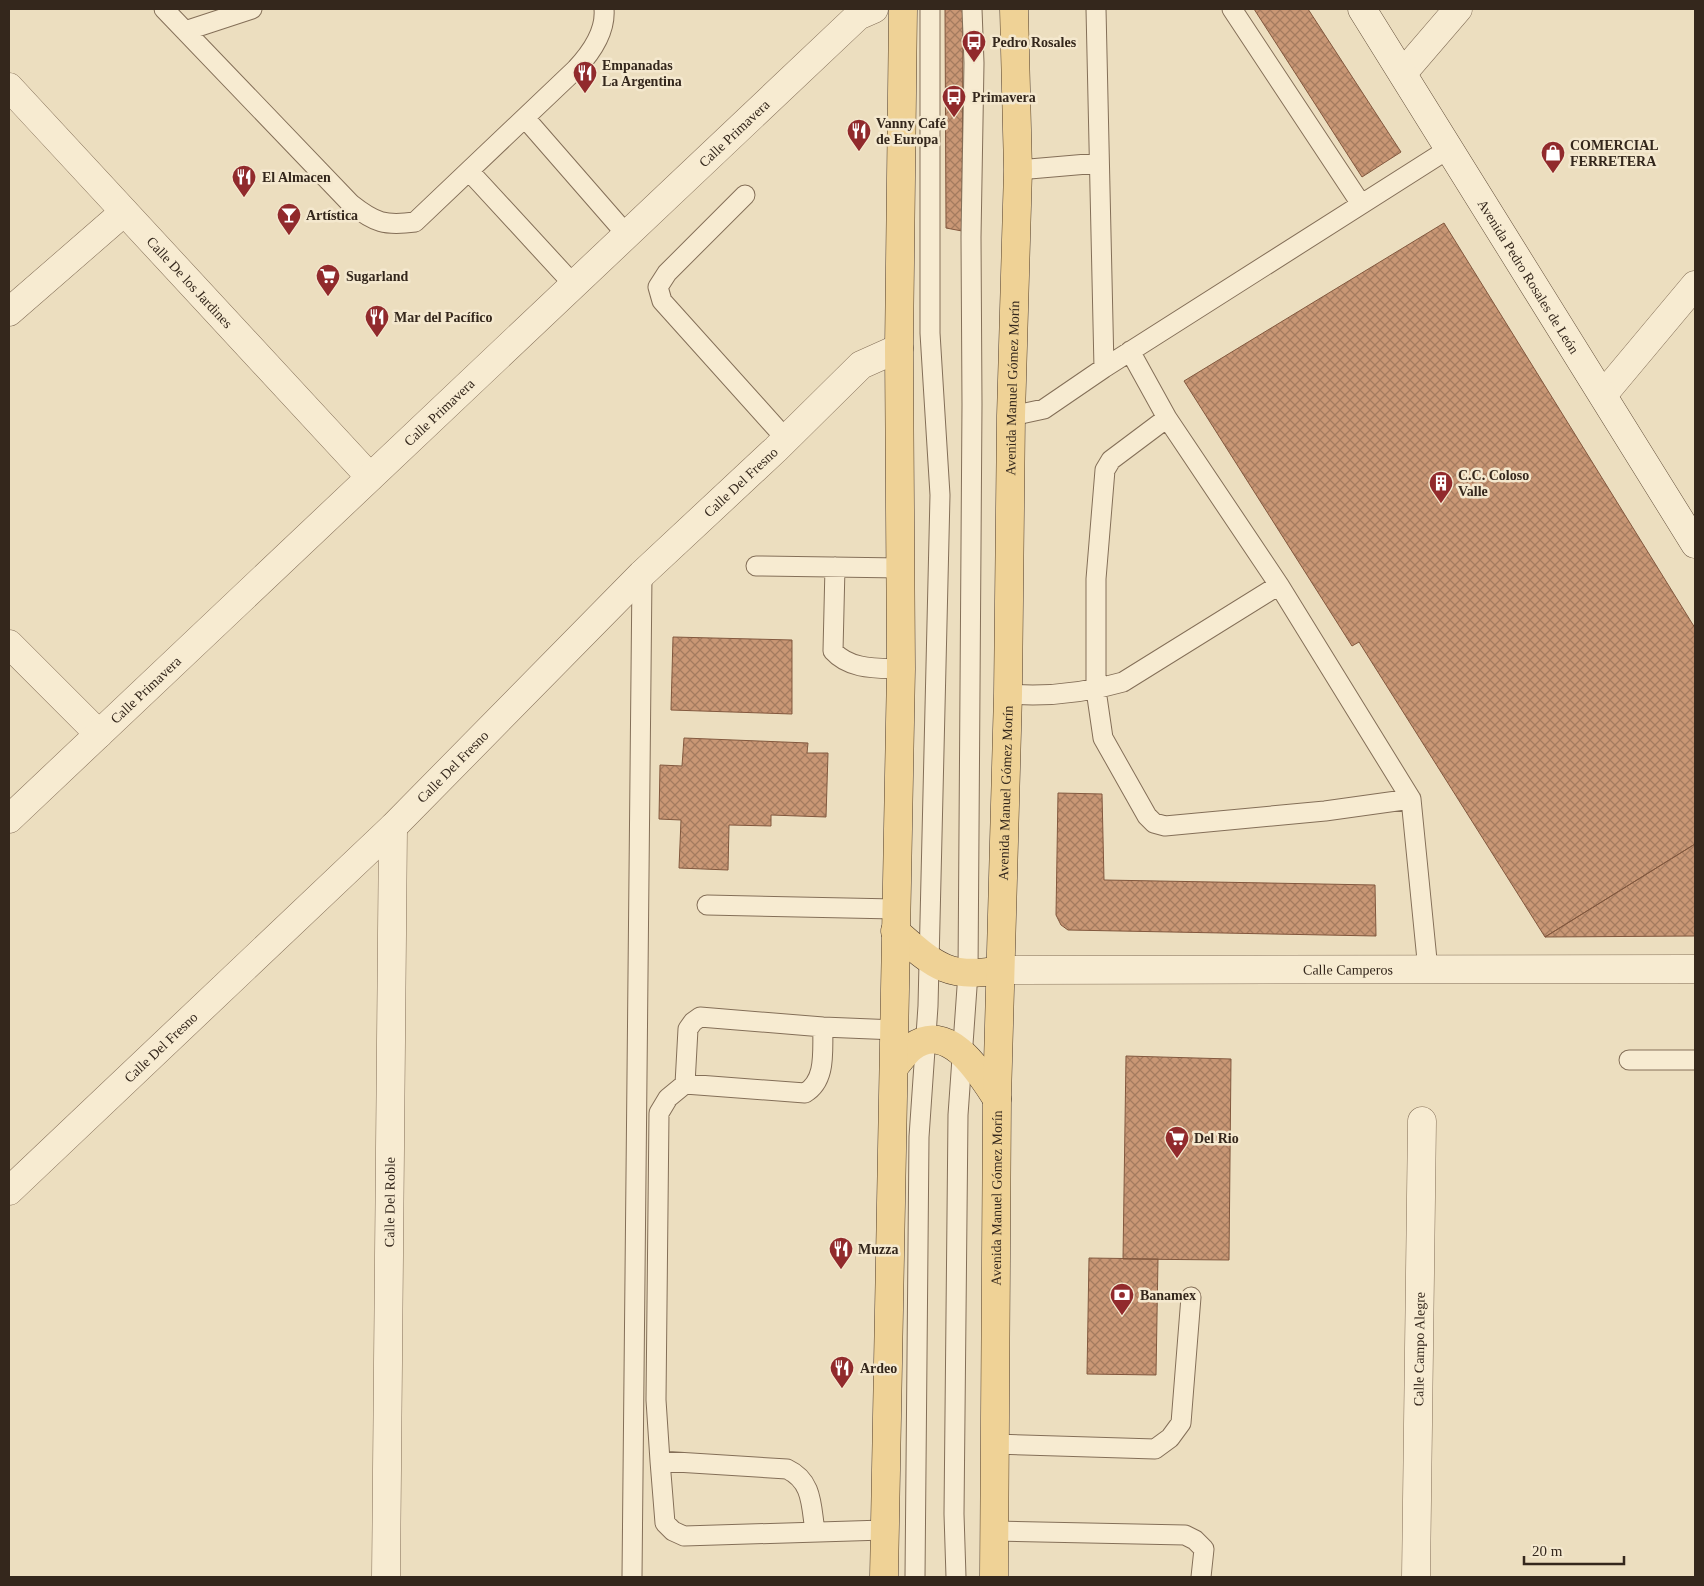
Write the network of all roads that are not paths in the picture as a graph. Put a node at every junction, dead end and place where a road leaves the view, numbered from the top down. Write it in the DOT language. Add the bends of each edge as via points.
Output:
graph roads {
  1 [pos="164,9"];
  2 [pos="252,9"];
  3 [pos="604,9"];
  4 [pos="874,9"];
  5 [pos="903,9"];
  6 [pos="930,9"];
  7 [pos="972,9"];
  8 [pos="1014,9"];
  9 [pos="1096,9"];
  10 [pos="1232,9"];
  11 [pos="1362,9"];
  12 [pos="1458,9"];
  13 [pos="185,31"];
  14 [pos="1403,73"];
  15 [pos="9,87"];
  16 [pos="525,118"];
  17 [pos="1450,148"];
  18 [pos="1099,163"];
  19 [pos="469,170"];
  20 [pos="1018,170"];
  21 [pos="745,195"];
  22 [pos="1361,204"];
  23 [pos="124,212"];
  24 [pos="627,234"];
  25 [pos="574,284"];
  26 [pos="1695,285"];
  27 [pos="9,312"];
  28 [pos="899,348"];
  29 [pos="1130,351"];
  30 [pos="1104,368"];
  31 [pos="1603,394"];
  32 [pos="1011,416"];
  33 [pos="1167,418"];
  34 [pos="786,439"];
  35 [pos="370,477"];
  36 [pos="1695,544"];
  37 [pos="756,566"];
  38 [pos="835,567"];
  39 [pos="901,568"];
  40 [pos="642,574"];
  41 [pos="1279,585"];
  42 [pos="9,644"];
  43 [pos="901,670"];
  44 [pos="1096,690"];
  45 [pos="1008,694"];
  46 [pos="99,734"];
  47 [pos="1410,799"];
  48 [pos="9,819"];
  49 [pos="393,827"];
  50 [pos="707,905"];
  51 [pos="895,920"];
  52 [pos="929,960"];
  53 [pos="1695,969"];
  54 [pos="1000,970"];
  55 [pos="1428,970"];
  56 [pos="968,973"];
  57 [pos="823,1027"];
  58 [pos="896,1030"];
  59 [pos="924,1042"];
  60 [pos="962,1054"];
  61 [pos="1629,1060"];
  62 [pos="1695,1060"];
  63 [pos="894,1067"];
  64 [pos="685,1084"];
  65 [pos="997,1099"];
  66 [pos="1422,1121"];
  67 [pos="9,1191"];
  68 [pos="1191,1297"];
  69 [pos="995,1444"];
  70 [pos="660,1461"];
  71 [pos="884,1530"];
  72 [pos="816,1531"];
  73 [pos="994,1531"];
  74 [pos="386,1577"];
  75 [pos="632,1577"];
  76 [pos="884,1577"];
  77 [pos="915,1577"];
  78 [pos="956,1577"];
  79 [pos="994,1577"];
  80 [pos="1201,1577"];
  81 [pos="1416,1577"];
  1 -- 13 [label="lane"];
  2 -- 13 [label="lane"];
  3 -- 16 [label="lane" via="605,19 586,58"];
  4 -- 24 [label="street, Calle Primavera" via="858,16"];
  5 -- 28 [label="main road"];
  6 -- 52 [label="lane" via="930,333 940,495"];
  7 -- 56 [label="lane"];
  8 -- 20 [label="main road, Avenida Manuel Gómez Morín"];
  9 -- 18 [label="lane"];
  10 -- 22 [label="lane"];
  11 -- 14 [label="street, Avenida Pedro Rosales de León"];
  12 -- 14 [label="street"];
  13 -- 19 [label="lane" via="351,204 370,219 392,225 415,222"];
  14 -- 17 [label="street, Avenida Pedro Rosales de León"];
  15 -- 23 [label="street, Calle De los Jardines"];
  16 -- 19 [label="lane"];
  16 -- 24 [label="lane"];
  17 -- 22 [label="lane"];
  17 -- 31 [label="street, Avenida Pedro Rosales de León"];
  18 -- 20 [label="lane"];
  18 -- 30 [label="lane"];
  19 -- 25 [label="lane"];
  20 -- 32 [label="main road, Avenida Manuel Gómez Morín"];
  21 -- 34 [label="lane" via="658,287 662,301"];
  22 -- 29 [label="lane"];
  23 -- 27 [label="street"];
  23 -- 35 [label="street, Calle De los Jardines"];
  24 -- 25 [label="street, Calle Primavera"];
  25 -- 35 [label="street, Calle Primavera"];
  26 -- 31 [label="street"];
  28 -- 34 [label="street, Calle Del Fresno" via="861,365"];
  28 -- 39 [label="main road"];
  29 -- 30 [label="lane"];
  29 -- 33 [label="lane"];
  30 -- 32 [label="lane" via="1044,409"];
  31 -- 36 [label="street, Avenida Pedro Rosales de León"];
  32 -- 45 [label="main road, Avenida Manuel Gómez Morín"];
  33 -- 41 [label="lane"];
  33 -- 44 [label="lane" via="1111,460 1105,470 1096,579"];
  34 -- 40 [label="street, Calle Del Fresno"];
  35 -- 46 [label="street, Calle Primavera"];
  37 -- 38 [label="lane"];
  38 -- 39 [label="lane"];
  38 -- 43 [label="lane" via="832,651 842,662"];
  39 -- 43 [label="main road"];
  40 -- 49 [label="street, Calle Del Fresno"];
  40 -- 75 [label="lane"];
  41 -- 44 [label="lane" via="1123,682"];
  41 -- 47 [label="lane"];
  42 -- 46 [label="street"];
  43 -- 51 [label="main road"];
  44 -- 45 [label="lane" via="1040,696"];
  44 -- 47 [label="lane" via="1103,738 1154,823 1165,826 1325,811"];
  45 -- 54 [label="main road, Avenida Manuel Gómez Morín"];
  46 -- 48 [label="street, Calle Primavera"];
  47 -- 55 [label="lane"];
  49 -- 67 [label="street, Calle Del Fresno"];
  49 -- 74 [label="street, Calle Del Roble"];
  50 -- 51 [label="lane"];
  51 -- 52 [label="main road"];
  51 -- 58 [label="main road"];
  52 -- 56 [label="main road" via="953,972"];
  52 -- 59 [label="lane"];
  53 -- 55 [label="street, Calle Camperos"];
  54 -- 55 [label="street, Calle Camperos"];
  54 -- 56 [label="main road"];
  54 -- 65 [label="main road, Avenida Manuel Gómez Morín"];
  56 -- 60 [label="lane"];
  57 -- 58 [label="lane"];
  57 -- 64 [label="lane" via="820,1079 806,1093"];
  57 -- 64 [label="lane" via="700,1017 688,1030"];
  58 -- 63 [label="main road"];
  59 -- 60 [label="main road" via="938,1040 949,1043"];
  59 -- 63 [label="main road" via="912,1047"];
  59 -- 77 [label="lane" via="919,1137"];
  60 -- 65 [label="main road"];
  60 -- 78 [label="lane" via="958,1165"];
  61 -- 62 [label="lane"];
  63 -- 71 [label="main road"];
  64 -- 70 [label="lane" via="668,1098 659,1114 656,1400"];
  65 -- 69 [label="main road, Avenida Manuel Gómez Morín"];
  66 -- 81 [label="street, Calle Campo Alegre"];
  68 -- 69 [label="lane" via="1181,1423 1166,1441 1155,1449"];
  69 -- 73 [label="main road, Avenida Manuel Gómez Morín"];
  70 -- 72 [label="lane" via="787,1469 802,1478 807,1486"];
  70 -- 72 [label="lane" via="665,1523 684,1536"];
  71 -- 72 [label="lane"];
  71 -- 76 [label="main road"];
  73 -- 79 [label="main road, Avenida Manuel Gómez Morín"];
  73 -- 80 [label="lane" via="1185,1535 1204,1549"];
}
